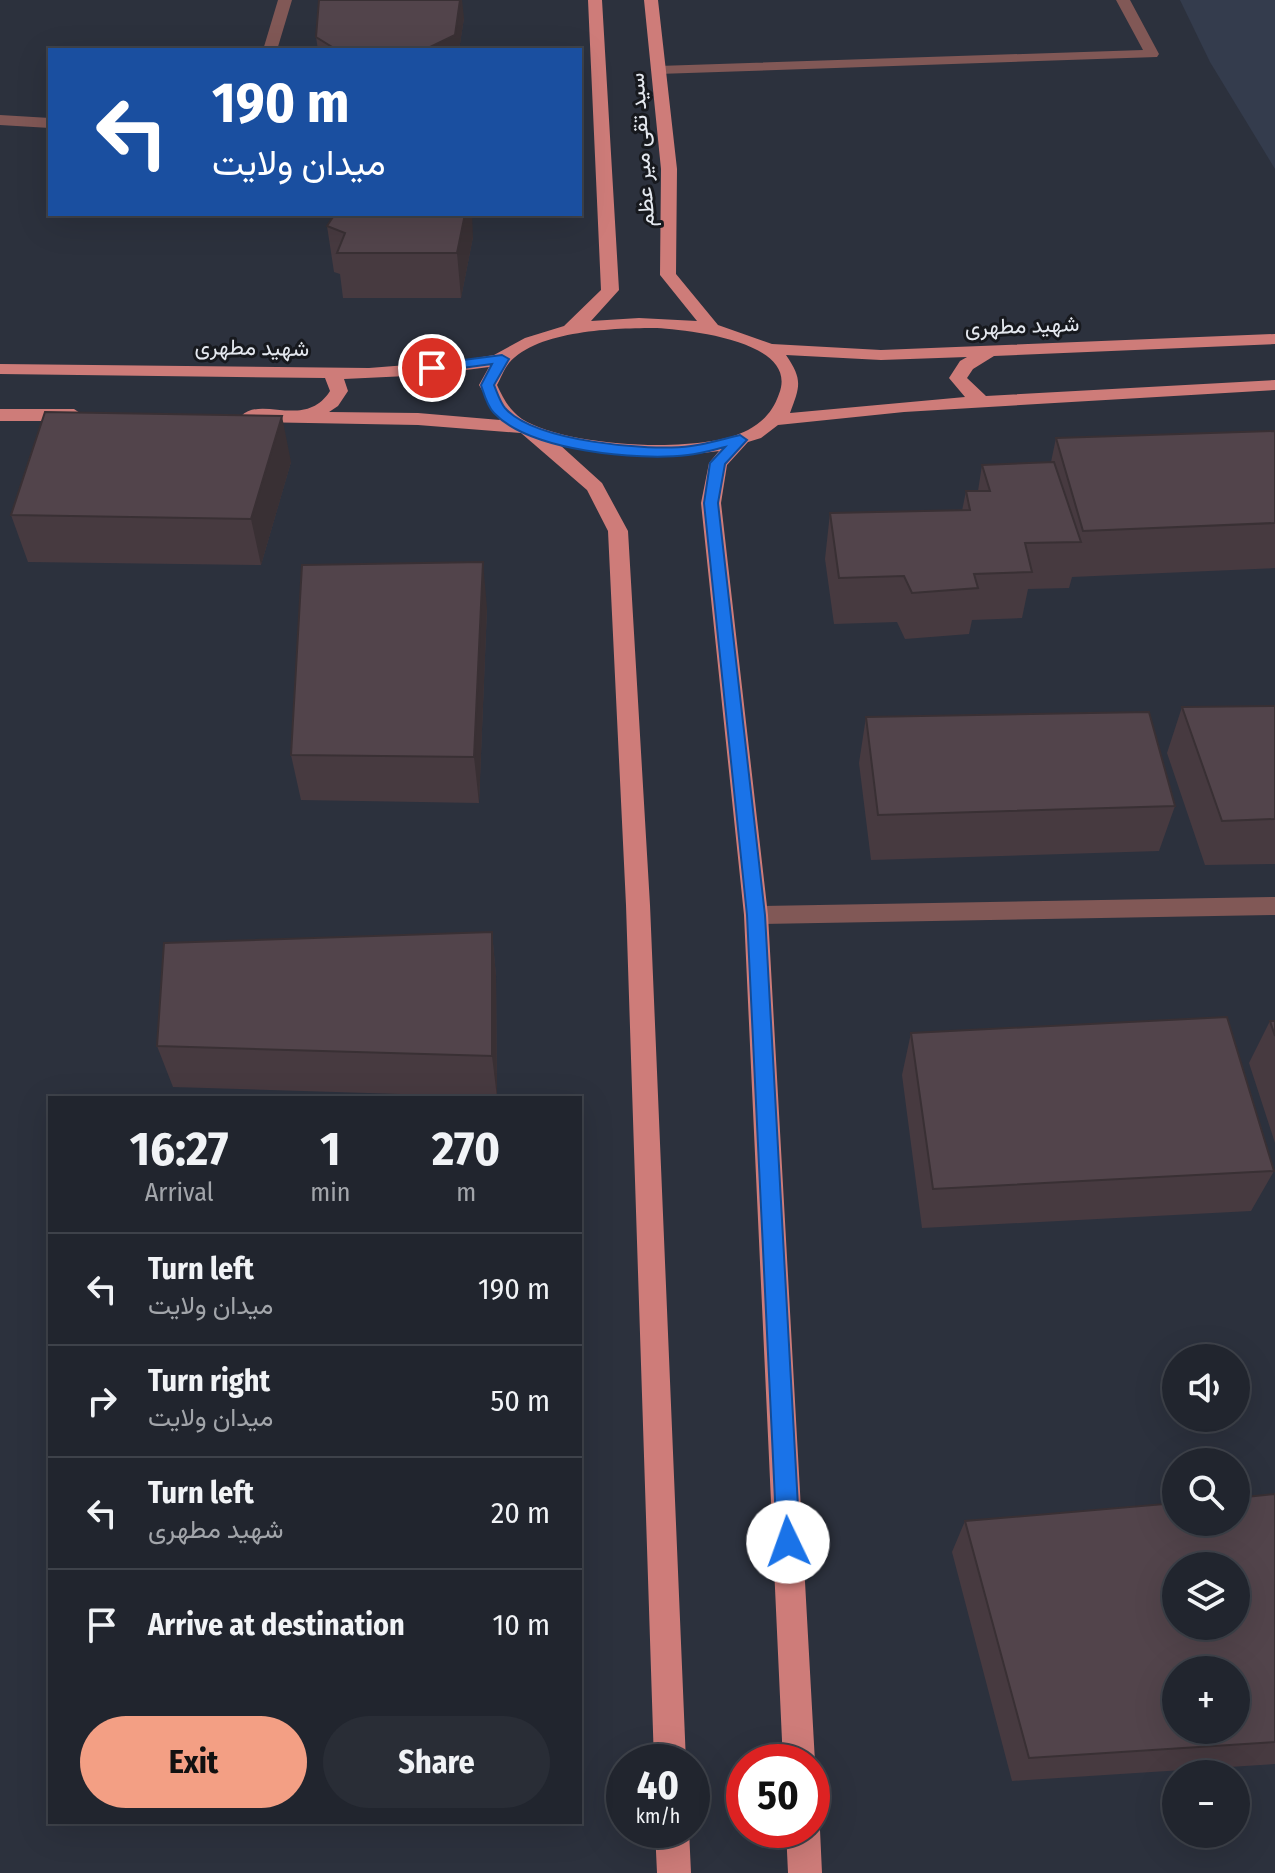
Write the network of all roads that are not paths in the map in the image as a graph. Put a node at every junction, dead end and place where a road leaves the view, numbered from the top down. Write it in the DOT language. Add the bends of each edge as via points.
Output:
graph roads {
  1 [pos="285,0"];
  2 [pos="595,0"];
  3 [pos="651,0"];
  4 [pos="1123,0"];
  5 [pos="271,48"];
  6 [pos="658,70"];
  7 [pos="0,120"];
  8 [pos="48,123"];
  9 [pos="713,330"];
  10 [pos="567,333"];
  11 [pos="1275,339"];
  12 [pos="771,349"];
  13 [pos="990,351"];
  14 [pos="502,359"];
  15 [pos="0,369"];
  16 [pos="329,372"];
  17 [pos="1275,385"];
  18 [pos="982,402"];
  19 [pos="0,415"];
  20 [pos="92,415"];
  21 [pos="229,416"];
  22 [pos="309,417"];
  23 [pos="776,420"];
  24 [pos="527,428"];
  25 [pos="740,440"];
  26 [pos="1275,906"];
  27 [pos="756,915"];
  28 [pos="669,1744"];
  29 [pos="798,1744"];
  30 [pos="673,1848"];
  31 [pos="804,1848"];
  32 [pos="674,1873"];
  33 [pos="805,1873"];
  1 -- 5 [label="street"];
  2 -- 10 [label="main road, سید تقی میر عظم" via="610,290"];
  3 -- 6 [label="main road, سید تقی میر عظم"];
  4 -- 6 [label="street" via="1152,54"];
  6 -- 9 [label="main road, سید تقی میر عظم" via="669,169 668,275"];
  7 -- 8 [label="street"];
  9 -- 10 [label="main road, شهید مطهری" via="661,324"];
  9 -- 12 [label="main road, شهید مطهری"];
  10 -- 14 [label="main road, شهید مطهری" via="531,342"];
  11 -- 13 [label="main road, شهید مطهری"];
  12 -- 13 [label="main road, شهید مطهری" via="881,355"];
  12 -- 23 [label="main road" via="788,368 791,386"];
  13 -- 18 [label="main road" via="966,365 958,378"];
  14 -- 16 [label="main road, شهید مطهری" via="385,373"];
  14 -- 24 [label="main road" via="488,385 498,409"];
  15 -- 16 [label="main road, شهید مطهری"];
  16 -- 22 [label="main road" via="339,391"];
  17 -- 18 [label="main road"];
  18 -- 23 [label="main road"];
  19 -- 20 [label="main road"];
  21 -- 22 [label="main road"];
  22 -- 24 [label="main road"];
  23 -- 25 [label="main road"];
  24 -- 25 [label="main road" via="564,441 624,451 688,451"];
  24 -- 28 [label="main road" via="595,487 618,531 638,905"];
  25 -- 27 [label="main road" via="718,463 711,503"];
  26 -- 27 [label="street"];
  27 -- 29 [label="main road"];
  30 -- 32 [label="main road"];
  31 -- 33 [label="main road"];
}
